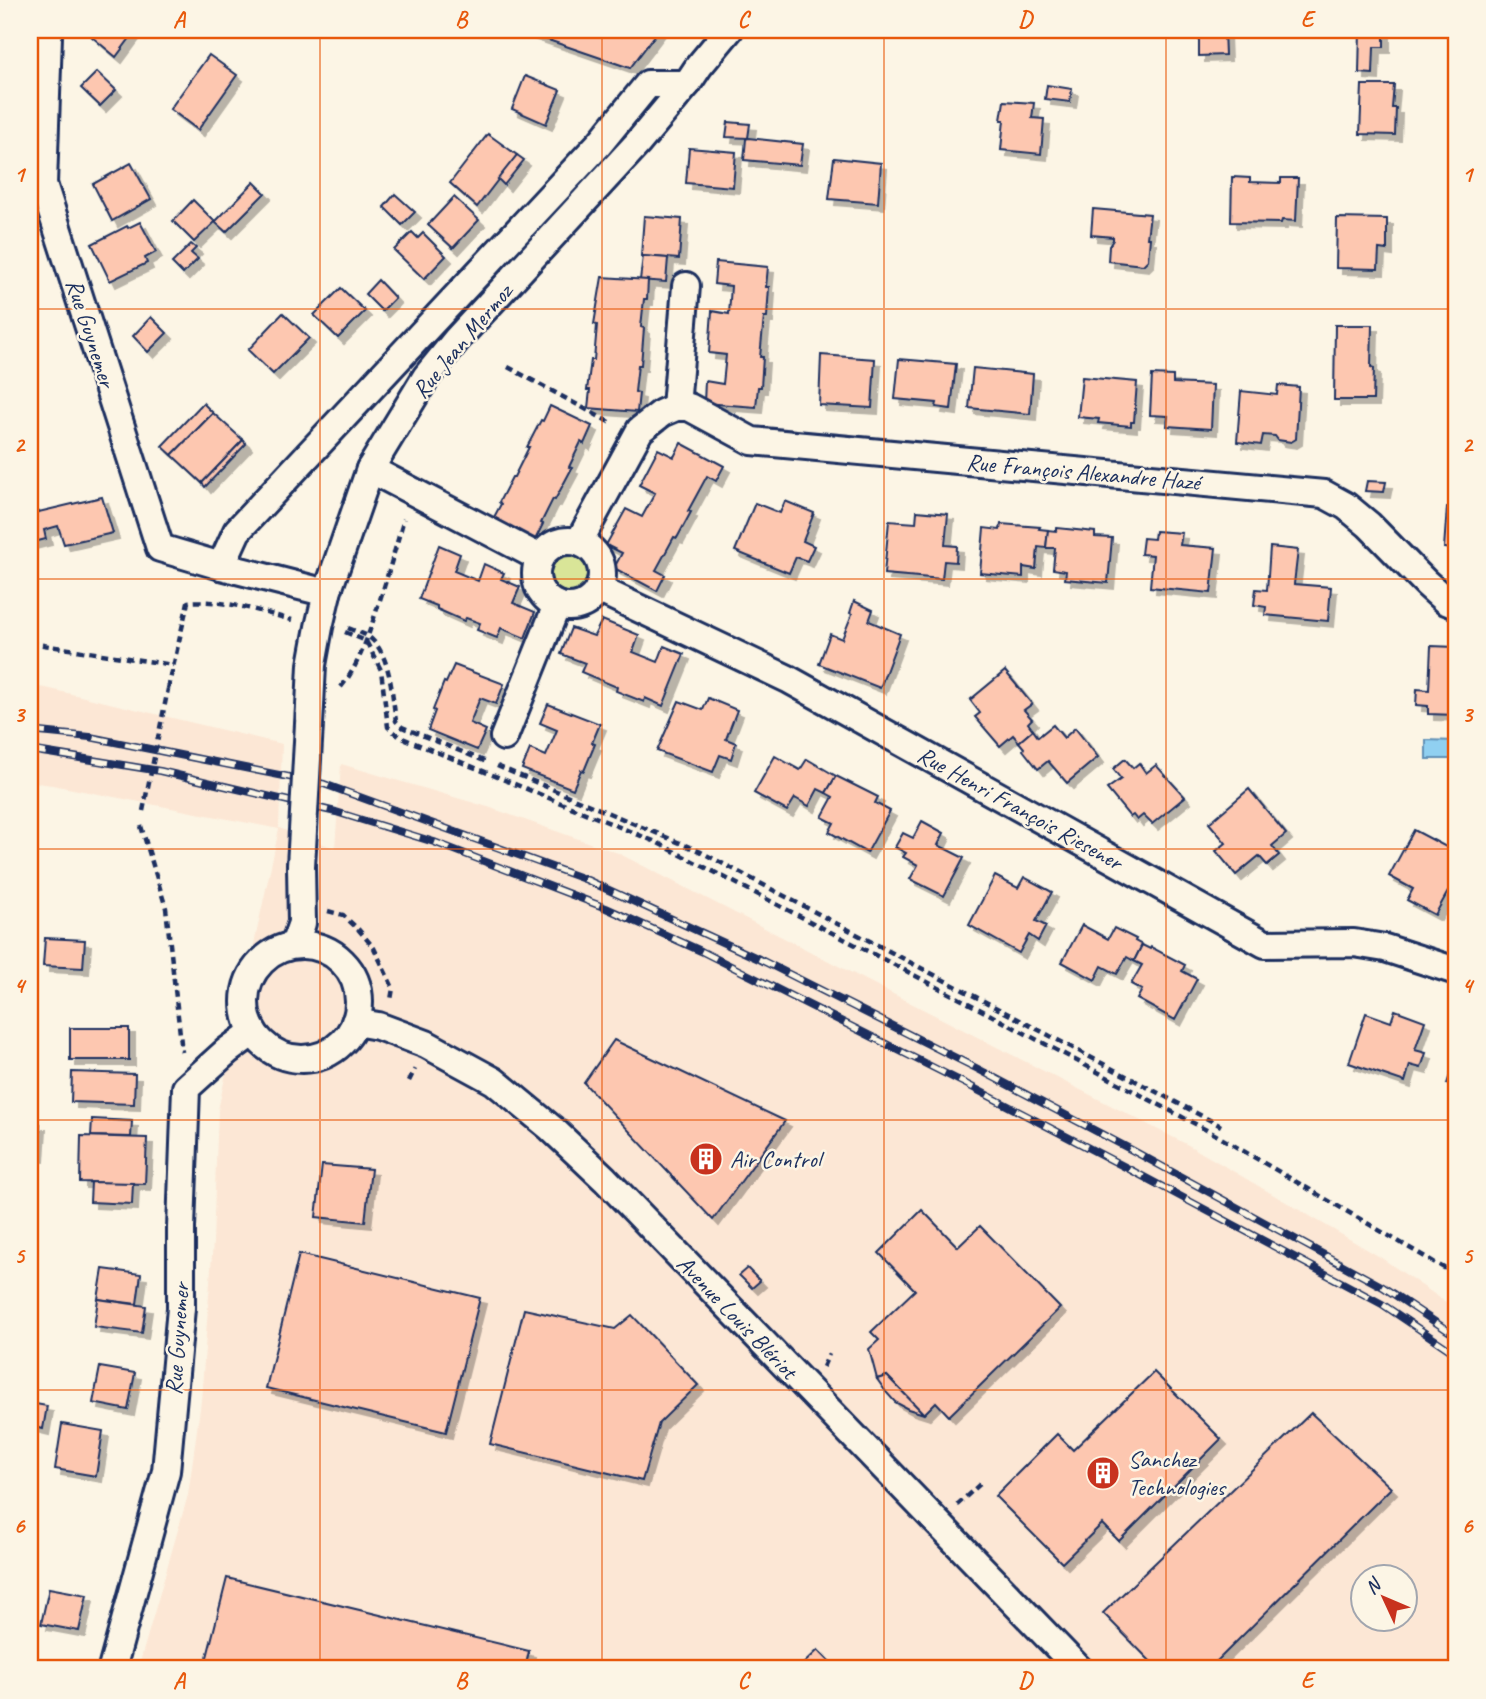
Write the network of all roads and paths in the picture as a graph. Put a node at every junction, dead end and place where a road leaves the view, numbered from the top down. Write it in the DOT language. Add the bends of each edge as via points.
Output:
graph roads {
  1 [pos="708,30"];
  2 [pos="729,30"];
  3 [pos="48,36"];
  4 [pos="693,75"];
  5 [pos="686,286"];
  6 [pos="508,367"];
  7 [pos="676,407"];
  8 [pos="636,437"];
  9 [pos="370,469"];
  10 [pos="407,508"];
  11 [pos="579,542"];
  12 [pos="540,558"];
  13 [pos="228,568"];
  14 [pos="598,589"];
  15 [pos="327,593"];
  16 [pos="557,605"];
  17 [pos="1456,605"];
  18 [pos="319,624"];
  19 [pos="367,639"];
  20 [pos="30,643"];
  21 [pos="173,665"];
  22 [pos="340,688"];
  23 [pos="504,737"];
  24 [pos="143,811"];
  25 [pos="141,826"];
  26 [pos="325,902"];
  27 [pos="294,945"];
  28 [pos="1456,971"];
  29 [pos="390,1004"];
  30 [pos="355,1022"];
  31 [pos="253,1032"];
  32 [pos="426,1044"];
  33 [pos="409,1081"];
  34 [pos="186,1088"];
  35 [pos="1222,1126"];
  36 [pos="1456,1275"];
  37 [pos="112,1669"];
  38 [pos="1079,1669"];
  1 -- 4 [label="street, Rue Jean Mermoz"];
  2 -- 4 [label="street, Rue Jean Mermoz"];
  3 -- 13 [label="street, Rue Guynemer" via="43,184 160,548"];
  4 -- 9 [label="street, Rue Jean Mermoz" via="637,144 426,377"];
  4 -- 13 [label="street, Rue Jean Mermoz" via="648,84 599,144 237,531"];
  5 -- 7 [label="street"];
  6 -- 8 [label="path"];
  7 -- 8 [label="street" via="662,413"];
  7 -- 17 [label="street, Rue François Alexandre Hazé" via="689,407 752,441 1324,494 1369,525 1426,583"];
  8 -- 11 [label="street"];
  9 -- 12 [label="street"];
  9 -- 15 [label="street, Rue Jean Mermoz"];
  10 -- 19 [label="path"];
  11 -- 12 [label="street" via="552,545"];
  11 -- 14 [label="street" via="597,556 602,578"];
  12 -- 16 [label="street" via="536,580 540,591"];
  13 -- 15 [label="street"];
  14 -- 16 [label="street" via="585,603"];
  14 -- 28 [label="street, Rue Henri François Riesener" via="788,679 1265,944 1385,947"];
  15 -- 18 [label="street"];
  16 -- 23 [label="street"];
  18 -- 19 [label="path" via="346,627"];
  18 -- 21 [label="path" via="225,603 188,602"];
  18 -- 27 [label="street, bridge" via="312,665 302,923"];
  19 -- 22 [label="path"];
  19 -- 35 [label="path" via="385,660 396,722 402,726 699,850"];
  19 -- 36 [label="path" via="381,670 388,727 400,737 656,842 1216,1135"];
  20 -- 21 [label="path"];
  21 -- 24 [label="path, bridge"];
  25 -- 34 [label="path" via="166,908"];
  26 -- 29 [label="path" via="328,911 343,915 374,948 393,988"];
  27 -- 30 [label="street" via="314,946 347,966 359,1003"];
  27 -- 31 [label="street" via="261,962 250,978 246,1015"];
  30 -- 31 [label="street" via="332,1050 298,1059 265,1046"];
  30 -- 32 [label="street, Avenue Louis Blériot"];
  31 -- 34 [label="street"];
  32 -- 33 [label="path"];
  32 -- 38 [label="street, Avenue Louis Blériot" via="494,1081 551,1128"];
  34 -- 37 [label="street, Rue Guynemer" via="181,1308 166,1471"];
}
